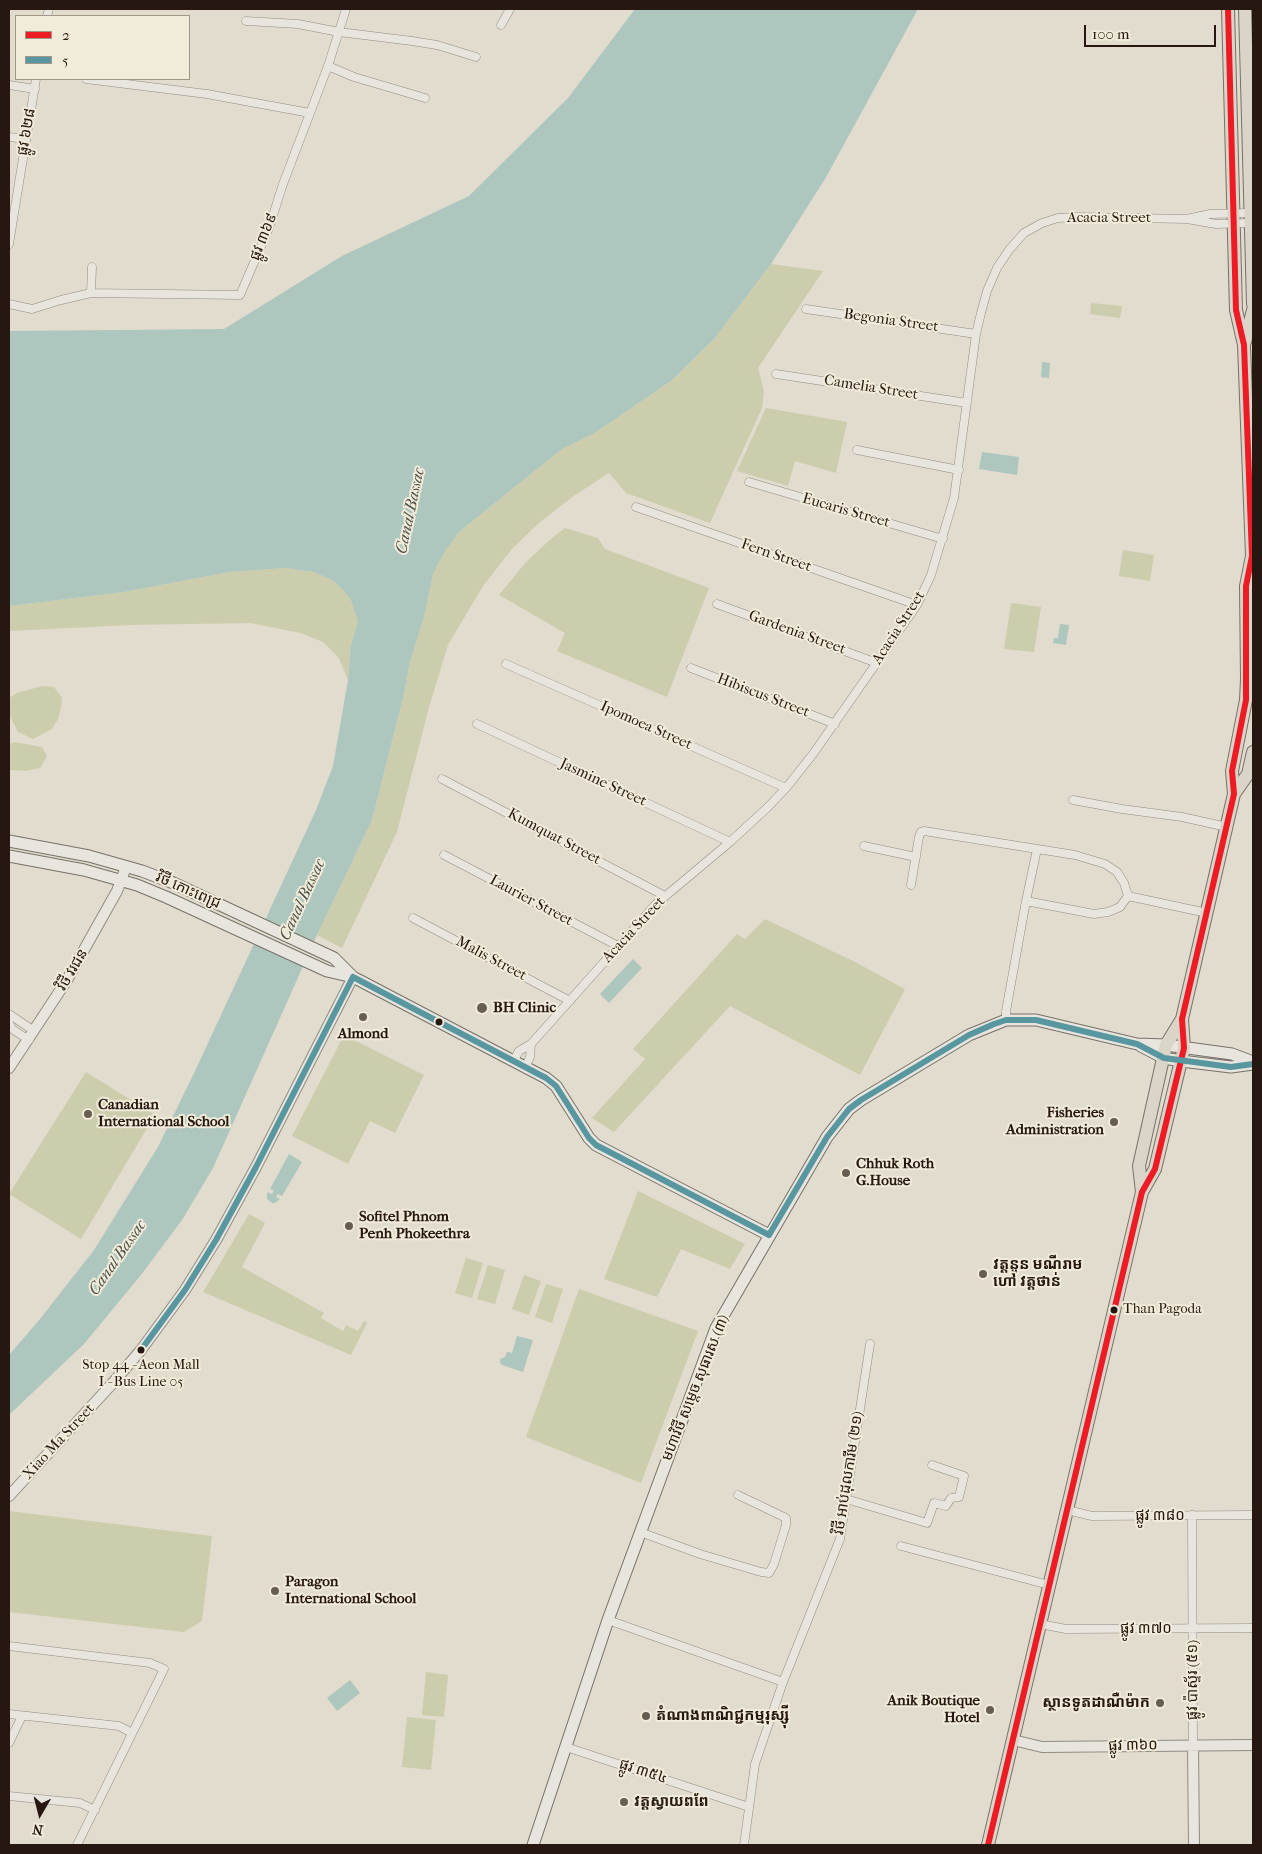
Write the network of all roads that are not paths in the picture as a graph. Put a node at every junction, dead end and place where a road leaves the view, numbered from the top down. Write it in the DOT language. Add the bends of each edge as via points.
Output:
graph roads {
  1 [pos="346,9"];
  2 [pos="510,9"];
  3 [pos="1228,9"];
  4 [pos="1245,9"];
  5 [pos="246,21"];
  6 [pos="501,25"];
  7 [pos="339,32"];
  8 [pos="476,57"];
  9 [pos="328,66"];
  10 [pos="36,80"];
  11 [pos="94,80"];
  12 [pos="9,85"];
  13 [pos="35,89"];
  14 [pos="425,98"];
  15 [pos="310,113"];
  16 [pos="9,137"];
  17 [pos="26,139"];
  18 [pos="12,200"];
  19 [pos="1234,218"];
  20 [pos="1251,218"];
  21 [pos="1187,219"];
  22 [pos="1252,242"];
  23 [pos="1235,243"];
  24 [pos="9,244"];
  25 [pos="92,267"];
  26 [pos="91,293"];
  27 [pos="9,304"];
  28 [pos="1253,304"];
  29 [pos="806,309"];
  30 [pos="1253,310"];
  31 [pos="976,334"];
  32 [pos="1244,345"];
  33 [pos="1249,360"];
  34 [pos="776,374"];
  35 [pos="967,403"];
  36 [pos="857,450"];
  37 [pos="959,470"];
  38 [pos="749,482"];
  39 [pos="636,507"];
  40 [pos="942,539"];
  41 [pos="1252,558"];
  42 [pos="717,604"];
  43 [pos="917,605"];
  44 [pos="877,663"];
  45 [pos="506,664"];
  46 [pos="691,668"];
  47 [pos="477,724"];
  48 [pos="835,724"];
  49 [pos="1253,752"];
  50 [pos="442,779"];
  51 [pos="786,788"];
  52 [pos="1234,794"];
  53 [pos="1073,800"];
  54 [pos="1227,827"];
  55 [pos="9,841"];
  56 [pos="730,842"];
  57 [pos="864,846"];
  58 [pos="1037,849"];
  59 [pos="444,855"];
  60 [pos="9,856"];
  61 [pos="916,857"];
  62 [pos="126,867"];
  63 [pos="122,880"];
  64 [pos="911,884"];
  65 [pos="665,896"];
  66 [pos="1128,896"];
  67 [pos="1026,901"];
  68 [pos="1207,913"];
  69 [pos="413,918"];
  70 [pos="618,946"];
  71 [pos="353,976"];
  72 [pos="570,1001"];
  73 [pos="9,1014"];
  74 [pos="1182,1018"];
  75 [pos="1006,1020"];
  76 [pos="9,1023"];
  77 [pos="31,1036"];
  78 [pos="531,1044"];
  79 [pos="1165,1051"];
  80 [pos="1183,1054"];
  81 [pos="514,1060"];
  82 [pos="1253,1063"];
  83 [pos="526,1066"];
  84 [pos="9,1068"];
  85 [pos="1142,1192"];
  86 [pos="770,1235"];
  87 [pos="870,1344"];
  88 [pos="932,1465"];
  89 [pos="738,1495"];
  90 [pos="9,1496"];
  91 [pos="846,1499"];
  92 [pos="1067,1510"];
  93 [pos="1253,1515"];
  94 [pos="1192,1516"];
  95 [pos="640,1532"];
  96 [pos="901,1546"];
  97 [pos="1049,1584"];
  98 [pos="608,1620"];
  99 [pos="1040,1624"];
  100 [pos="1253,1628"];
  101 [pos="1192,1629"];
  102 [pos="9,1646"];
  103 [pos="783,1682"];
  104 [pos="9,1714"];
  105 [pos="22,1716"];
  106 [pos="132,1733"];
  107 [pos="1013,1740"];
  108 [pos="9,1743"];
  109 [pos="1253,1745"];
  110 [pos="1193,1746"];
  111 [pos="566,1747"];
  112 [pos="9,1796"];
  113 [pos="749,1807"];
  114 [pos="95,1810"];
  115 [pos="77,1845"];
  116 [pos="533,1845"];
  117 [pos="744,1845"];
  118 [pos="988,1845"];
  119 [pos="1194,1845"];
  1 -- 7 [label="street, ផ្លូវ ៣៦៩"];
  2 -- 6 [label="street"];
  3 -- 19 [label="main road"];
  4 -- 20 [label="main road"];
  5 -- 7 [label="street" via="291,23"];
  7 -- 8 [label="street" via="412,40"];
  7 -- 9 [label="street, ផ្លូវ ៣៦៩"];
  9 -- 14 [label="street"];
  9 -- 15 [label="street, ផ្លូវ ៣៦៩"];
  10 -- 13 [label="street, ផ្លូវ ៦២៨"];
  11 -- 15 [label="street" via="207,94"];
  12 -- 13 [label="street"];
  13 -- 17 [label="street, ផ្លូវ ៦២៨"];
  15 -- 26 [label="street, ផ្លូវ ៣៦៩" via="269,228 240,295"];
  16 -- 17 [label="street"];
  17 -- 18 [label="street, ផ្លូវ ៦២៨"];
  18 -- 24 [label="street, ផ្លូវ ៦២៨"];
  19 -- 20 [label="street"];
  19 -- 21 [label="street, Acacia Street" via="1210,214"];
  19 -- 21 [label="street, Acacia Street" via="1211,223"];
  19 -- 23 [label="main road"];
  20 -- 22 [label="main road"];
  21 -- 31 [label="street, Acacia Street" via="1076,217 1042,223 1024,233 997,268 987,291"];
  22 -- 23 [label="street"];
  22 -- 28 [label="main road"];
  23 -- 32 [label="main road" via="1236,310"];
  25 -- 26 [label="street"];
  26 -- 27 [label="street, ផ្លូវ ៣៦៩" via="32,309"];
  29 -- 31 [label="street, Begonia Street"];
  30 -- 32 [label="main road"];
  31 -- 35 [label="street, Acacia Street"];
  32 -- 33 [label="main road"];
  33 -- 41 [label="main road"];
  34 -- 35 [label="street, Camelia Street"];
  35 -- 37 [label="street, Acacia Street"];
  36 -- 37 [label="street"];
  37 -- 40 [label="street, Acacia Street"];
  38 -- 40 [label="street, Eucaris Street"];
  39 -- 43 [label="street, Fern Street"];
  40 -- 43 [label="street, Acacia Street"];
  41 -- 52 [label="main road" via="1246,586 1246,700 1232,771"];
  42 -- 44 [label="street, Gardenia Street"];
  43 -- 44 [label="street, Acacia Street"];
  44 -- 48 [label="street, Acacia Street"];
  45 -- 51 [label="street, Ipomoea Street"];
  46 -- 48 [label="street, Hibiscus Street"];
  47 -- 56 [label="street, Jasmine Street"];
  48 -- 51 [label="street, Acacia Street"];
  49 -- 52 [label="main road" via="1248,774"];
  50 -- 65 [label="street, Kumquat Street"];
  51 -- 56 [label="street, Acacia Street"];
  52 -- 54 [label="main road"];
  53 -- 54 [label="street"];
  54 -- 68 [label="main road"];
  55 -- 62 [label="main road, វិថី កោះពេជ្រ" via="89,856"];
  56 -- 65 [label="street, Acacia Street"];
  57 -- 61 [label="street"];
  58 -- 61 [label="street" via="924,831 919,836"];
  58 -- 66 [label="street" via="1105,864 1117,872"];
  58 -- 67 [label="street"];
  59 -- 70 [label="street, Laurier Street"];
  60 -- 63 [label="main road, វិថី កោះពេជ្រ" via="54,863"];
  61 -- 64 [label="street"];
  62 -- 63 [label="street, វិថី វរជន"];
  62 -- 71 [label="main road, វិថី កោះពេជ្រ" via="171,882 334,958"];
  63 -- 71 [label="main road, វិថី កោះពេជ្រ" via="152,890 327,971"];
  63 -- 77 [label="street, វិថី វរជន" via="88,945"];
  65 -- 70 [label="street, Acacia Street"];
  66 -- 67 [label="street" via="1120,907 1094,914"];
  66 -- 68 [label="street"];
  67 -- 75 [label="street"];
  68 -- 74 [label="main road"];
  69 -- 72 [label="street, Malis Street"];
  70 -- 72 [label="street, Acacia Street"];
  71 -- 81 [label="main road, វិថី កោះពេជ្រ"];
  71 -- 90 [label="street, Xiao Ma Street" via="256,1167 185,1290 129,1364"];
  72 -- 78 [label="street, Acacia Street"];
  73 -- 77 [label="street"];
  74 -- 79 [label="main road"];
  74 -- 80 [label="main road"];
  75 -- 79 [label="main road, មហាវិថី សម្តេច សុធារស (៣)" via="1036,1020"];
  75 -- 86 [label="main road, មហាវិថី សម្តេច សុធារស (៣)" via="969,1035 849,1109 827,1138"];
  76 -- 77 [label="street" via="12,1029"];
  77 -- 84 [label="street, វិថី វរជន"];
  78 -- 81 [label="street, Acacia Street" via="519,1051"];
  78 -- 83 [label="street, Acacia Street"];
  79 -- 80 [label="main road, មហាវិថី សម្តេច សុធារស (៣)"];
  79 -- 85 [label="main road" via="1139,1166"];
  80 -- 82 [label="main road, មហាវិថី សម្តេច សុធារស (៣)" via="1231,1067"];
  80 -- 85 [label="main road" via="1155,1169"];
  81 -- 83 [label="main road, វិថី កោះពេជ្រ"];
  83 -- 86 [label="main road, វិថី កោះពេជ្រ" via="556,1086 596,1145"];
  85 -- 92 [label="main road"];
  86 -- 95 [label="main road, មហាវិថី សម្តេច សុធារស (៣)" via="716,1328"];
  87 -- 91 [label="street, វិថី អាប់ដុលការីម (២១)"];
  88 -- 91 [label="street" via="964,1476 959,1497 952,1498 946,1506 934,1503 926,1523"];
  89 -- 95 [label="street" via="786,1518 769,1572 700,1554"];
  91 -- 103 [label="street, វិថី អាប់ដុលការីម (២១)" via="840,1540"];
  92 -- 94 [label="street, ផ្លូវ ៣៨០" via="1092,1516"];
  92 -- 97 [label="main road"];
  93 -- 94 [label="street, ផ្លូវ ៣៨០"];
  94 -- 101 [label="street, ផ្លូវ ប៉ាស្ទ័រ (៥១)"];
  95 -- 98 [label="main road, មហាវិថី សម្តេច សុធារស (៣)"];
  96 -- 97 [label="street"];
  97 -- 99 [label="main road"];
  98 -- 103 [label="street"];
  98 -- 111 [label="main road, មហាវិថី សម្តេច សុធារស (៣)"];
  99 -- 101 [label="street, ផ្លូវ ៣៧០" via="1066,1630"];
  99 -- 107 [label="main road"];
  100 -- 101 [label="street, ផ្លូវ ៣៧០"];
  101 -- 110 [label="street, ផ្លូវ ប៉ាស្ទ័រ (៥១)"];
  102 -- 106 [label="street" via="150,1663 164,1669"];
  103 -- 113 [label="street, វិថី អាប់ដុលការីម (២១)" via="755,1764"];
  104 -- 105 [label="street"];
  105 -- 106 [label="street" via="119,1726"];
  105 -- 108 [label="street"];
  106 -- 114 [label="street"];
  107 -- 110 [label="street, ផ្លូវ ៣៦០" via="1042,1747"];
  107 -- 118 [label="main road"];
  109 -- 110 [label="street, ផ្លូវ ៣៦០"];
  110 -- 119 [label="street, ផ្លូវ ប៉ាស្ទ័រ (៥១)"];
  111 -- 113 [label="street, ផ្លូវ ៣៥៤"];
  111 -- 116 [label="main road, មហាវិថី សម្តេច សុធារស (៣)"];
  112 -- 114 [label="street" via="80,1803"];
  113 -- 117 [label="street, វិថី អាប់ដុលការីម (២១)"];
  114 -- 115 [label="street"];
}
